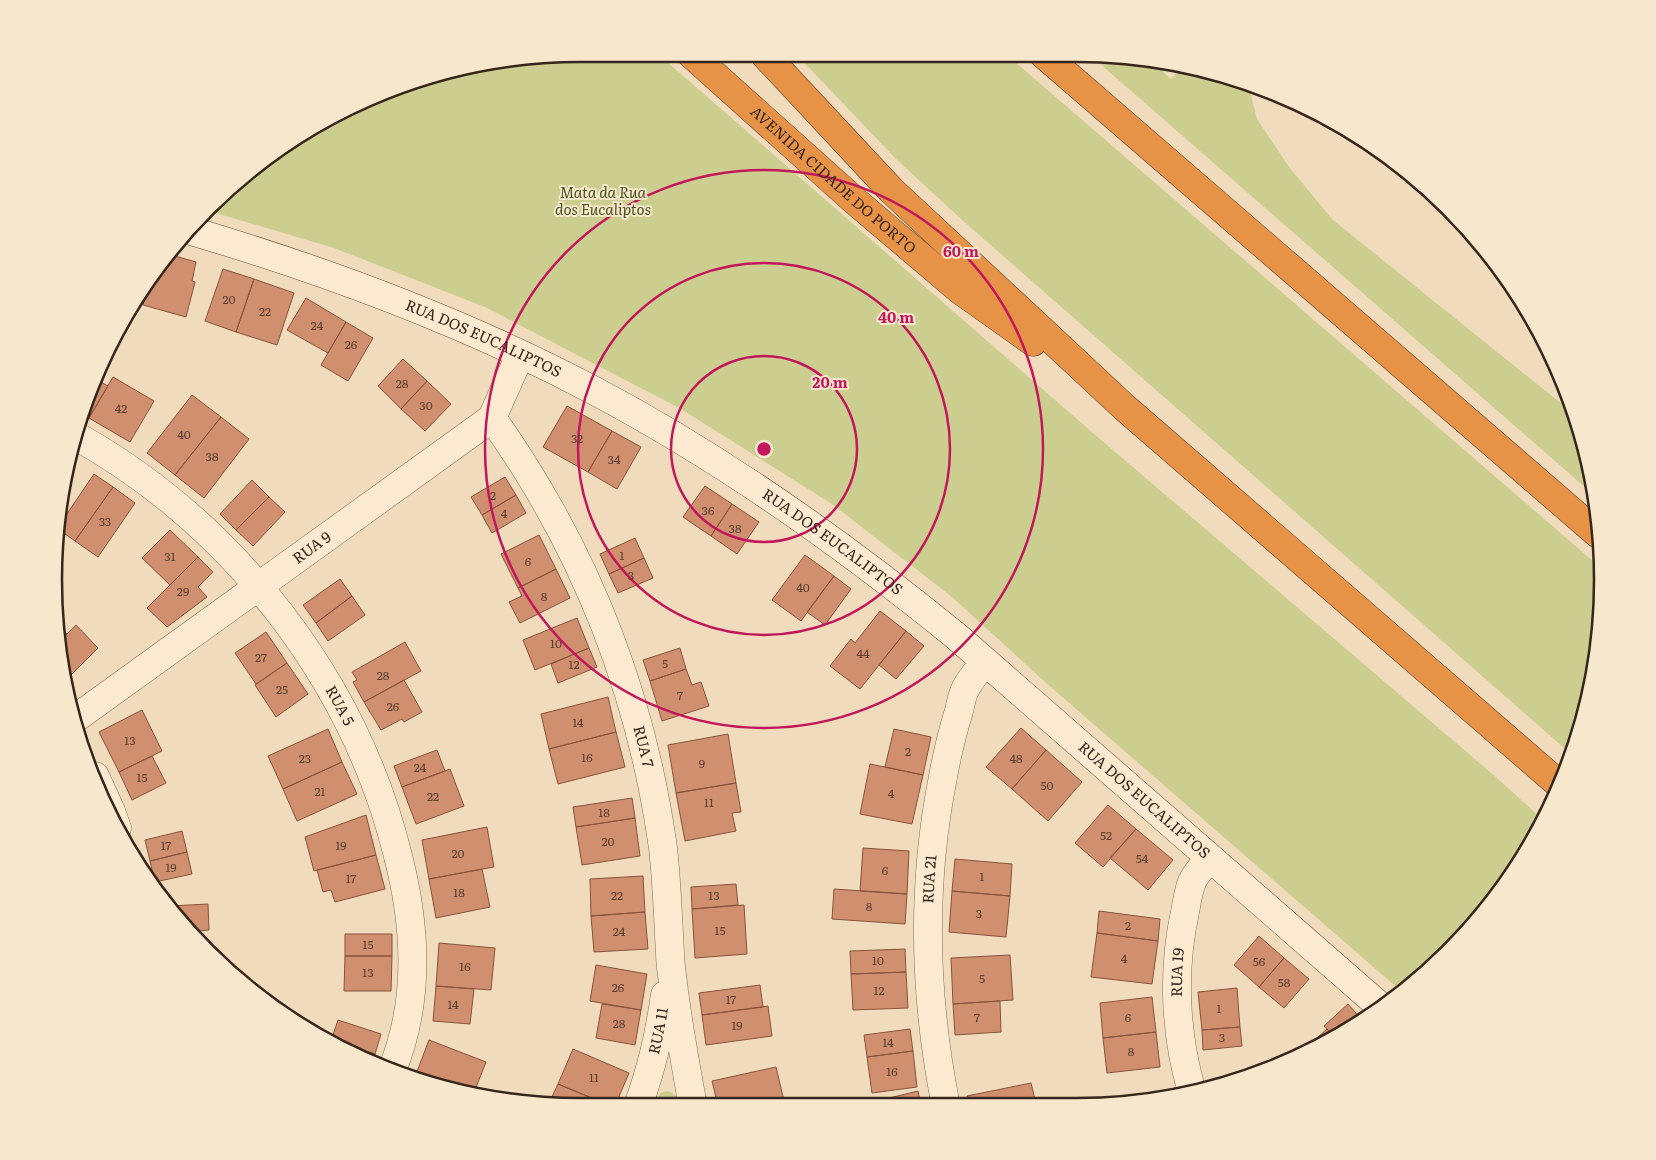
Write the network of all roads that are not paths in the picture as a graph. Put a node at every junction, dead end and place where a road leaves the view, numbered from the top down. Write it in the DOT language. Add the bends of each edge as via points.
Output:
graph roads {
  1 [pos="700,62"];
  2 [pos="771,62"];
  3 [pos="1052,62"];
  4 [pos="197,233"];
  5 [pos="520,355"];
  6 [pos="1124,407"];
  7 [pos="492,418"];
  8 [pos="82,440"];
  9 [pos="1590,527"];
  10 [pos="258,587"];
  11 [pos="986,662"];
  12 [pos="80,715"];
  13 [pos="1553,779"];
  14 [pos="1210,858"];
  15 [pos="670,954"];
  16 [pos="1375,1002"];
  17 [pos="394,1063"];
  18 [pos="1190,1085"];
  19 [pos="641,1098"];
  20 [pos="692,1098"];
  21 [pos="944,1098"];
  1 -- 6 [label="highway, AVENIDA CIDADE DO PORTO" via="854,201 960,290"];
  2 -- 6 [label="highway" via="891,190"];
  3 -- 9 [label="highway"];
  4 -- 5 [label="street, RUA DOS EUCALIPTOS" via="310,268 405,304"];
  5 -- 7 [label="street"];
  5 -- 11 [label="street, RUA DOS EUCALIPTOS" via="646,419 774,500 898,588"];
  6 -- 13 [label="highway"];
  7 -- 10 [label="street, RUA 9"];
  7 -- 15 [label="street, RUA 7" via="557,520 592,593 621,668 637,720 654,796 663,849"];
  8 -- 10 [label="street, RUA 5" via="166,497 202,528"];
  10 -- 12 [label="street, RUA 9"];
  10 -- 17 [label="street, RUA 5" via="300,640 345,713 393,833 411,918 413,955 404,1030"];
  11 -- 14 [label="street, RUA DOS EUCALIPTOS"];
  11 -- 21 [label="street, RUA 21" via="966,686 948,748 931,854 927,962 931,1016"];
  14 -- 16 [label="street, RUA DOS EUCALIPTOS"];
  14 -- 18 [label="street, RUA 19" via="1192,881 1181,928 1177,1001 1180,1038"];
  15 -- 19 [label="street, RUA 11" via="659,1035"];
  15 -- 20 [label="street, RUA 7"];
}
